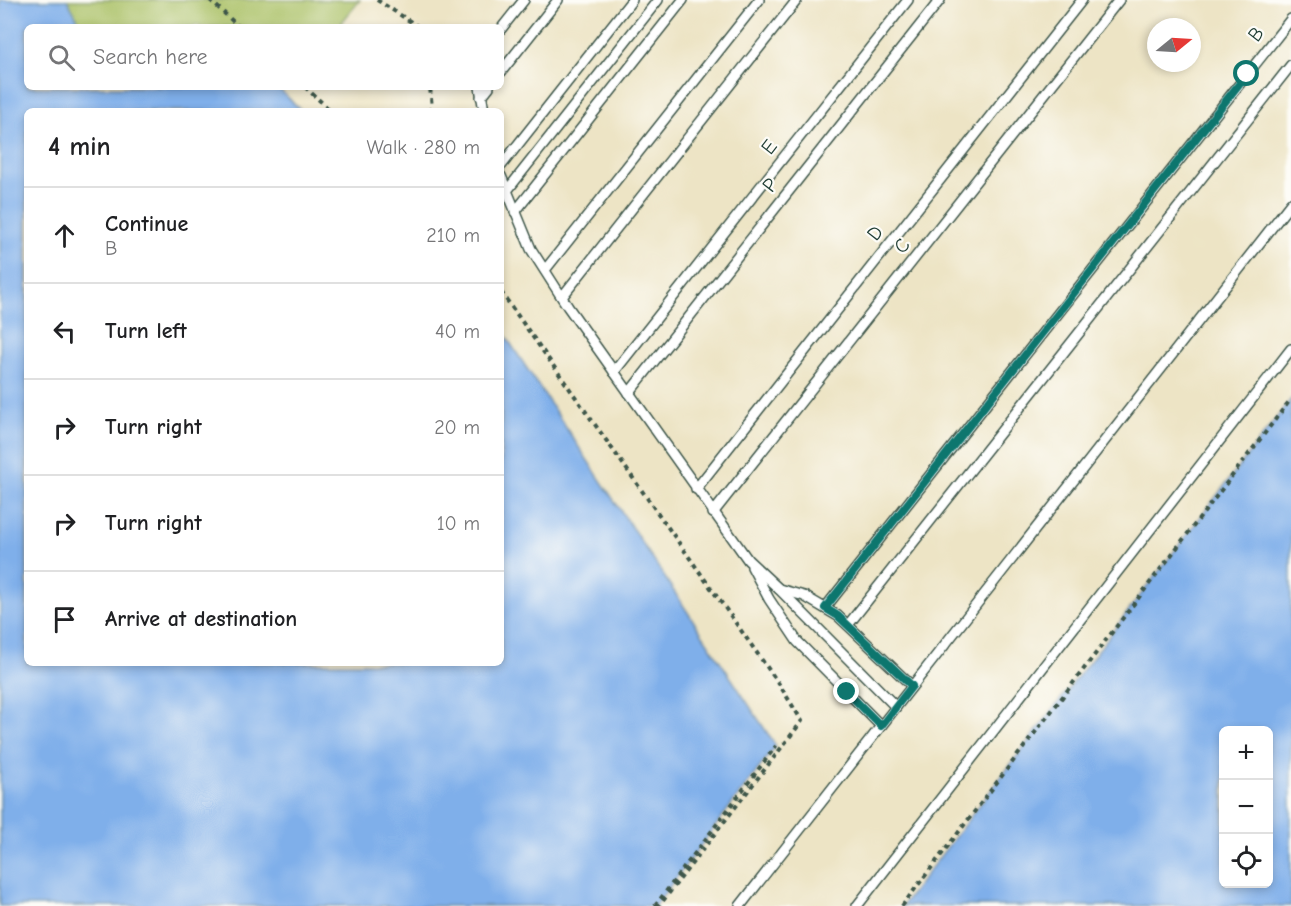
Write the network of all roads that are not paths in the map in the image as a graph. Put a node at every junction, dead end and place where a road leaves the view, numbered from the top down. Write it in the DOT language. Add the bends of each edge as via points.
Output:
graph roads {
  1 [pos="524,0"];
  2 [pos="558,0"];
  3 [pos="633,0"];
  4 [pos="658,0"];
  5 [pos="683,0"];
  6 [pos="759,0"];
  7 [pos="797,0"];
  8 [pos="908,0"];
  9 [pos="940,0"];
  10 [pos="1082,0"];
  11 [pos="1119,0"];
  12 [pos="1291,19"];
  13 [pos="504,24"];
  14 [pos="1291,65"];
  15 [pos="504,68"];
  16 [pos="480,90"];
  17 [pos="487,90"];
  18 [pos="481,97"];
  19 [pos="483,108"];
  20 [pos="504,162"];
  21 [pos="504,186"];
  22 [pos="506,192"];
  23 [pos="1291,203"];
  24 [pos="515,212"];
  25 [pos="545,270"];
  26 [pos="562,297"];
  27 [pos="1291,349"];
  28 [pos="614,372"];
  29 [pos="628,393"];
  30 [pos="696,489"];
  31 [pos="713,513"];
  32 [pos="748,560"];
  33 [pos="779,589"];
  34 [pos="825,608"];
  35 [pos="848,625"];
  36 [pos="912,686"];
  37 [pos="896,706"];
  38 [pos="881,726"];
  39 [pos="740,906"];
  40 [pos="857,906"];
  1 -- 13 [label="lane"];
  2 -- 15 [label="lane"];
  3 -- 20 [label="lane"];
  4 -- 22 [label="lane"];
  5 -- 24 [label="lane"];
  6 -- 25 [label="lane"];
  7 -- 26 [label="lane"];
  8 -- 28 [label="lane, E"];
  9 -- 29 [label="lane, P"];
  10 -- 30 [label="lane, D"];
  11 -- 31 [label="lane, C"];
  12 -- 34 [label="lane, B"];
  14 -- 35 [label="lane"];
  16 -- 18 [label="lane"];
  17 -- 18 [label="lane"];
  18 -- 19 [label="lane"];
  21 -- 22 [label="lane"];
  22 -- 24 [label="lane"];
  23 -- 36 [label="lane"];
  24 -- 25 [label="lane"];
  25 -- 26 [label="lane"];
  26 -- 28 [label="lane"];
  27 -- 40 [label="lane"];
  28 -- 29 [label="lane"];
  29 -- 30 [label="lane"];
  30 -- 31 [label="lane"];
  31 -- 32 [label="lane"];
  32 -- 33 [label="lane"];
  32 -- 38 [label="lane" via="797,642"];
  33 -- 34 [label="lane" via="804,596"];
  33 -- 37 [label="lane"];
  34 -- 35 [label="lane"];
  35 -- 36 [label="lane"];
  36 -- 37 [label="lane"];
  37 -- 38 [label="lane"];
  38 -- 39 [label="lane"];
}
